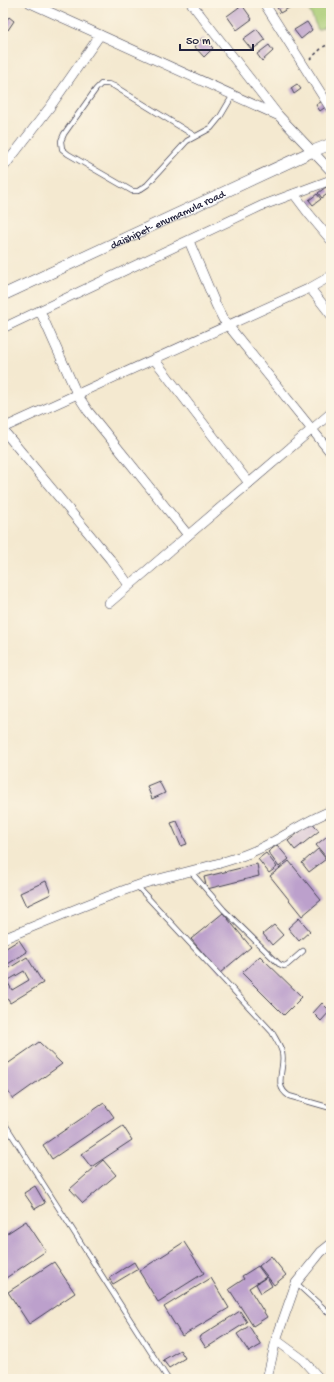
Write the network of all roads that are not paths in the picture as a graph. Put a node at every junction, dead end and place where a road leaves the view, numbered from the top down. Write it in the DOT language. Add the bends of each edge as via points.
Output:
graph roads {
  1 [pos="30,3"];
  2 [pos="191,3"];
  3 [pos="264,3"];
  4 [pos="100,35"];
  5 [pos="233,95"];
  6 [pos="331,109"];
  7 [pos="279,116"];
  8 [pos="195,136"];
  9 [pos="331,144"];
  10 [pos="313,151"];
  11 [pos="3,168"];
  12 [pos="331,171"];
  13 [pos="331,180"];
  14 [pos="294,194"];
  15 [pos="330,239"];
  16 [pos="189,241"];
  17 [pos="331,276"];
  18 [pos="310,288"];
  19 [pos="3,295"];
  20 [pos="40,311"];
  21 [pos="331,315"];
  22 [pos="228,325"];
  23 [pos="3,328"];
  24 [pos="154,359"];
  25 [pos="77,394"];
  26 [pos="331,413"];
  27 [pos="3,429"];
  28 [pos="312,429"];
  29 [pos="331,453"];
  30 [pos="248,483"];
  31 [pos="188,535"];
  32 [pos="129,585"];
  33 [pos="109,603"];
  34 [pos="331,811"];
  35 [pos="191,872"];
  36 [pos="137,886"];
  37 [pos="3,939"];
  38 [pos="302,950"];
  39 [pos="331,1108"];
  40 [pos="3,1121"];
  41 [pos="331,1244"];
  42 [pos="296,1283"];
  43 [pos="331,1316"];
  44 [pos="276,1340"];
  45 [pos="168,1379"];
  46 [pos="267,1379"];
  47 [pos="320,1379"];
  1 -- 4 [label="street"];
  2 -- 7 [label="street"];
  3 -- 6 [label="street"];
  4 -- 5 [label="street"];
  4 -- 11 [label="street" via="50,107"];
  5 -- 7 [label="street"];
  5 -- 8 [label="lane" via="211,128"];
  7 -- 10 [label="street"];
  8 -- 8 [label="lane" via="138,191 132,191 68,154 62,149 61,141 101,84 114,86"];
  9 -- 10 [label="street, daishipet- enumamula road"];
  10 -- 12 [label="street"];
  10 -- 19 [label="street, daishipet- enumamula road"];
  13 -- 14 [label="street"];
  14 -- 15 [label="street"];
  14 -- 16 [label="street" via="261,206"];
  16 -- 20 [label="street"];
  16 -- 22 [label="street" via="216,305"];
  17 -- 18 [label="street"];
  18 -- 21 [label="street"];
  18 -- 22 [label="street"];
  20 -- 23 [label="street"];
  20 -- 25 [label="street"];
  22 -- 24 [label="street"];
  22 -- 28 [label="street"];
  24 -- 25 [label="street"];
  24 -- 30 [label="street"];
  25 -- 27 [label="street"];
  25 -- 31 [label="street"];
  26 -- 28 [label="street"];
  27 -- 32 [label="street"];
  28 -- 29 [label="street"];
  28 -- 30 [label="street"];
  30 -- 31 [label="street"];
  31 -- 32 [label="street"];
  32 -- 33 [label="street"];
  34 -- 35 [label="street" via="317,816 258,850"];
  35 -- 36 [label="street"];
  35 -- 38 [label="lane" via="224,910 279,964 287,965"];
  36 -- 37 [label="street"];
  36 -- 39 [label="lane" via="272,1032 282,1051 280,1087 284,1092 289,1096"];
  40 -- 45 [label="lane"];
  41 -- 42 [label="street" via="321,1252"];
  42 -- 43 [label="lane"];
  42 -- 44 [label="street"];
  44 -- 46 [label="street"];
  44 -- 47 [label="street" via="302,1359"];
}
